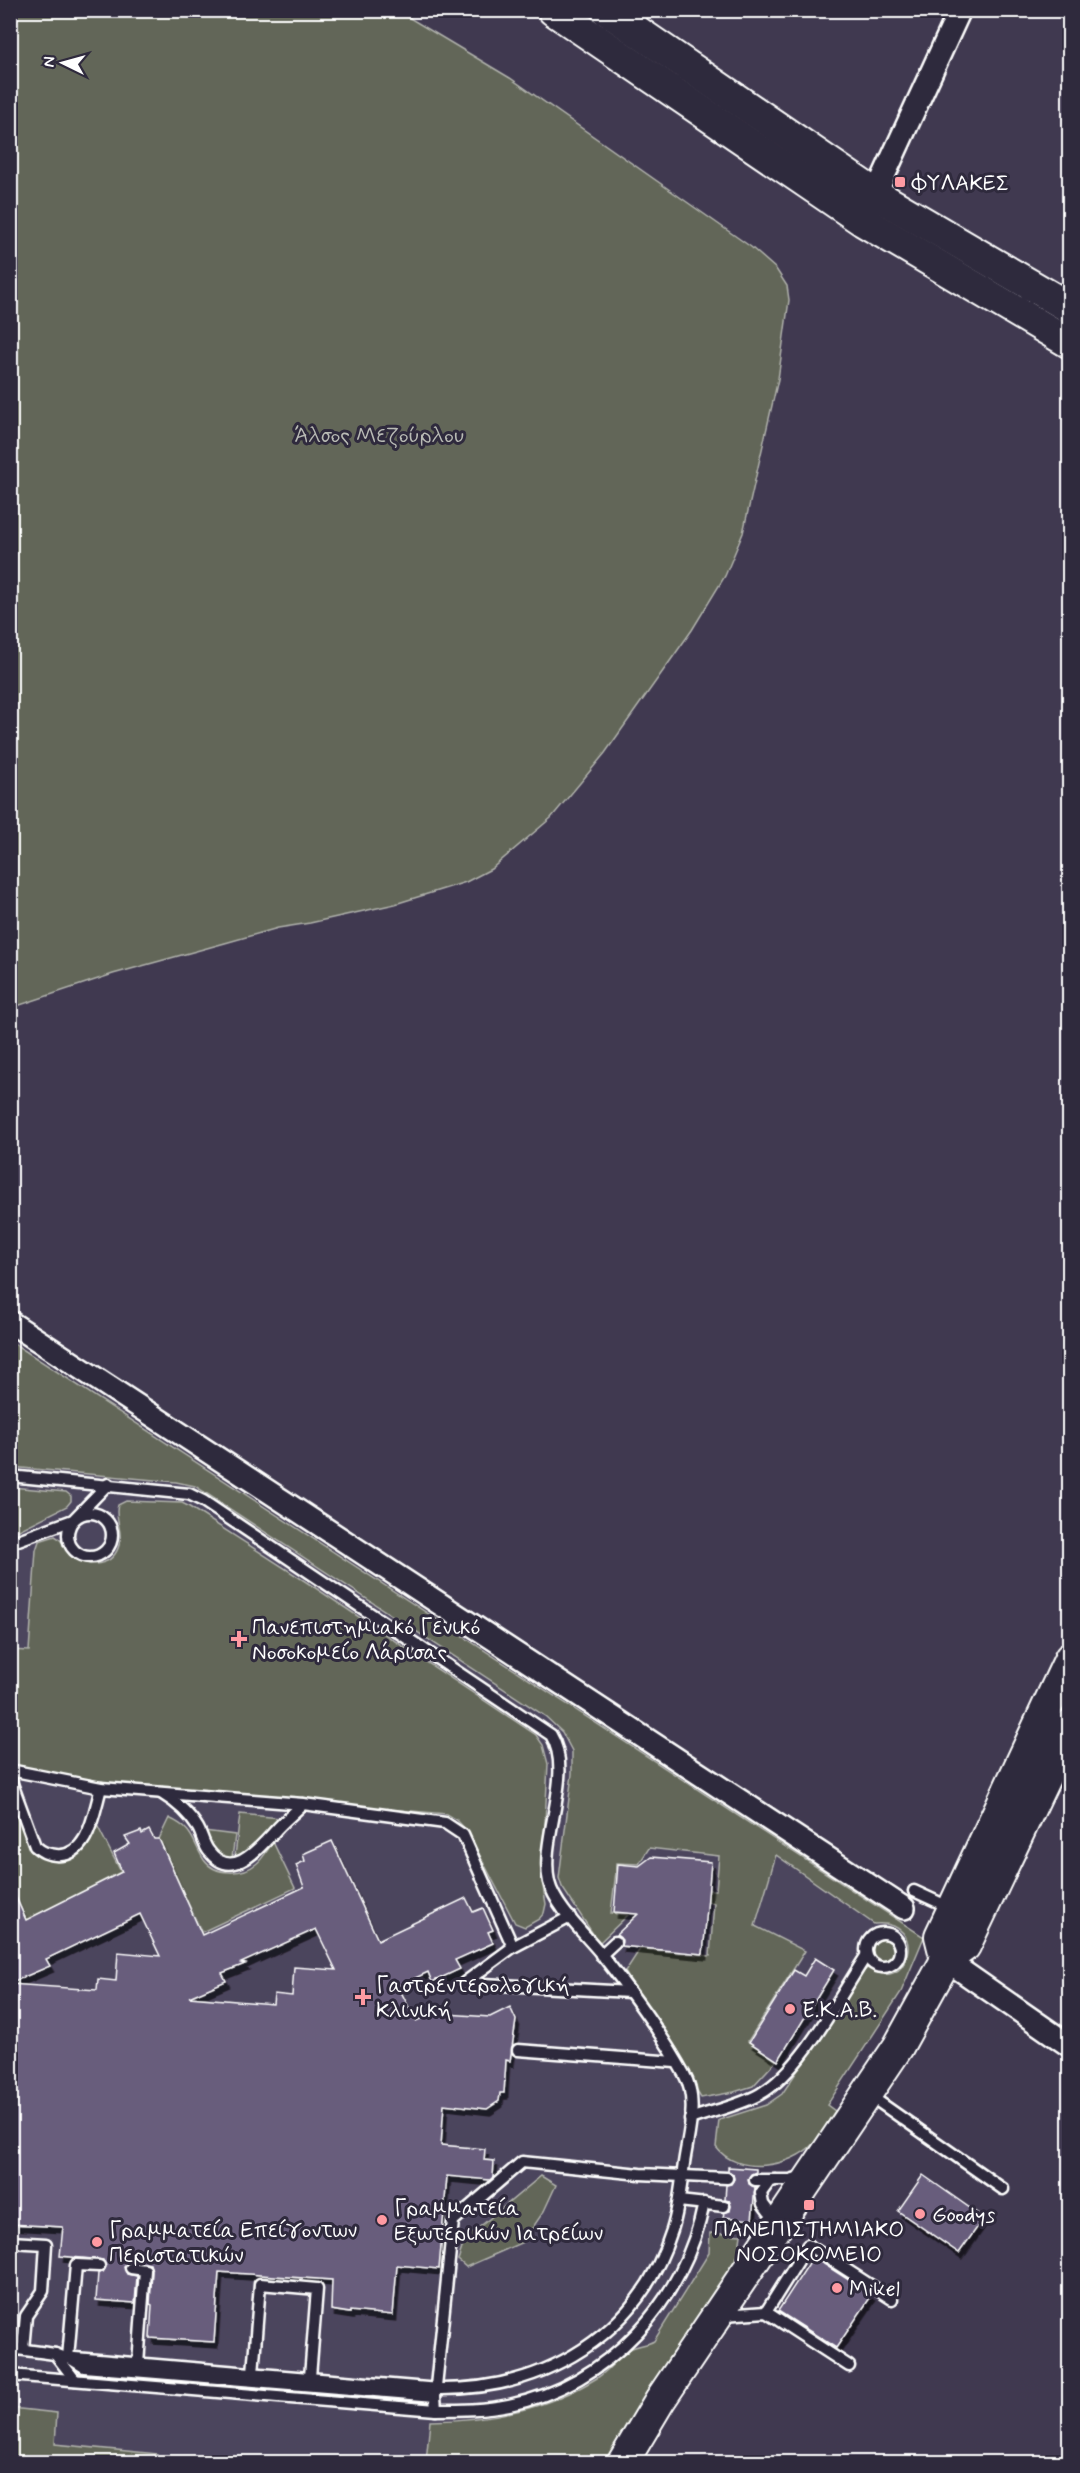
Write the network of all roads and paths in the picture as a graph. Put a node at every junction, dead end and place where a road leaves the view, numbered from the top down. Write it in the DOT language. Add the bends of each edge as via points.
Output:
graph roads {
  1 [pos="553,10"];
  2 [pos="606,10"];
  3 [pos="960,10"];
  4 [pos="875,194"];
  5 [pos="863,221"];
  6 [pos="1070,308"];
  7 [pos="1070,343"];
  8 [pos="10,1322"];
  9 [pos="10,1476"];
  10 [pos="108,1484"];
  11 [pos="73,1520"];
  12 [pos="10,1543"];
  13 [pos="1070,1658"];
  14 [pos="1070,1725"];
  15 [pos="10,1770"];
  16 [pos="10,1778"];
  17 [pos="101,1788"];
  18 [pos="158,1791"];
  19 [pos="303,1804"];
  20 [pos="909,1900"];
  21 [pos="951,1909"];
  22 [pos="570,1917"];
  23 [pos="615,1942"];
  24 [pos="513,1947"];
  25 [pos="602,1955"];
  26 [pos="866,1956"];
  27 [pos="946,1960"];
  28 [pos="630,1992"];
  29 [pos="1070,2046"];
  30 [pos="518,2050"];
  31 [pos="675,2062"];
  32 [pos="866,2093"];
  33 [pos="690,2119"];
  34 [pos="814,2169"];
  35 [pos="682,2177"];
  36 [pos="727,2178"];
  37 [pos="755,2180"];
  38 [pos="775,2180"];
  39 [pos="1003,2188"];
  40 [pos="679,2201"];
  41 [pos="704,2204"];
  42 [pos="724,2206"];
  43 [pos="753,2209"];
  44 [pos="776,2214"];
  45 [pos="10,2242"];
  46 [pos="99,2266"];
  47 [pos="131,2268"];
  48 [pos="892,2299"];
  49 [pos="766,2312"];
  50 [pos="719,2315"];
  51 [pos="10,2348"];
  52 [pos="23,2349"];
  53 [pos="54,2354"];
  54 [pos="68,2358"];
  55 [pos="138,2364"];
  56 [pos="849,2366"];
  57 [pos="253,2373"];
  58 [pos="10,2375"];
  59 [pos="310,2377"];
  60 [pos="75,2380"];
  61 [pos="436,2392"];
  62 [pos="436,2410"];
  63 [pos="623,2463"];
  1 -- 5 [label="street"];
  2 -- 4 [label="street"];
  3 -- 4 [label="street"];
  4 -- 5 [label="street"];
  4 -- 6 [label="street"];
  5 -- 7 [label="street"];
  8 -- 20 [label="street"];
  9 -- 10 [label="lane"];
  10 -- 11 [label="lane"];
  10 -- 22 [label="lane" via="175,1491 203,1501 551,1735 560,1762 549,1881"];
  11 -- 11 [label="lane" via="67,1537 74,1551 88,1558 107,1549 111,1529 103,1517 90,1512"];
  11 -- 12 [label="lane"];
  13 -- 21 [label="street"];
  14 -- 27 [label="street" via="965,1946"];
  15 -- 17 [label="lane"];
  16 -- 17 [label="lane" via="35,1846 44,1853 60,1855 74,1851 87,1834"];
  17 -- 18 [label="lane"];
  18 -- 19 [label="lane"];
  18 -- 19 [label="lane" via="178,1804 197,1827 208,1850 230,1863 254,1854"];
  19 -- 24 [label="lane" via="438,1820 452,1826 463,1835"];
  20 -- 21 [label="lane"];
  21 -- 27 [label="street" via="940,1936"];
  22 -- 24 [label="lane"];
  22 -- 25 [label="lane"];
  23 -- 25 [label="lane"];
  24 -- 28 [label="lane" via="464,1983"];
  25 -- 28 [label="lane"];
  26 -- 33 [label="lane" via="783,2078 759,2095"];
  27 -- 29 [label="street"];
  27 -- 32 [label="street" via="898,2047"];
  28 -- 31 [label="lane" via="655,2025"];
  30 -- 31 [label="lane"];
  31 -- 33 [label="lane" via="685,2075 692,2097"];
  32 -- 34 [label="street"];
  32 -- 39 [label="lane"];
  33 -- 35 [label="lane"];
  34 -- 38 [label="lane" via="798,2178"];
  34 -- 44 [label="street"];
  35 -- 36 [label="lane"];
  35 -- 40 [label="lane"];
  35 -- 61 [label="lane" via="522,2162 453,2221"];
  37 -- 38 [label="lane"];
  38 -- 44 [label="lane" via="761,2193 763,2204"];
  40 -- 41 [label="lane"];
  40 -- 61 [label="lane" via="663,2254 647,2283 622,2316 585,2349 515,2382"];
  41 -- 42 [label="lane"];
  41 -- 62 [label="lane" via="695,2239 672,2288 646,2324 620,2349 579,2378 534,2398 486,2409"];
  43 -- 44 [label="lane"];
  44 -- 50 [label="street"];
  45 -- 52 [label="lane" via="46,2244 43,2291 26,2316"];
  46 -- 54 [label="lane" via="76,2265"];
  47 -- 55 [label="lane" via="145,2270"];
  48 -- 49 [label="lane" via="808,2245"];
  49 -- 50 [label="lane"];
  49 -- 56 [label="lane"];
  50 -- 63 [label="street" via="660,2400"];
  51 -- 52 [label="lane"];
  52 -- 53 [label="lane"];
  53 -- 54 [label="lane"];
  53 -- 60 [label="lane"];
  54 -- 55 [label="lane"];
  54 -- 61 [label="lane" via="84,2367"];
  55 -- 57 [label="lane"];
  57 -- 59 [label="lane"];
  57 -- 59 [label="lane" via="260,2284 317,2289"];
  58 -- 60 [label="lane"];
  59 -- 61 [label="lane"];
  60 -- 62 [label="lane"];
  61 -- 62 [label="lane"];
}
